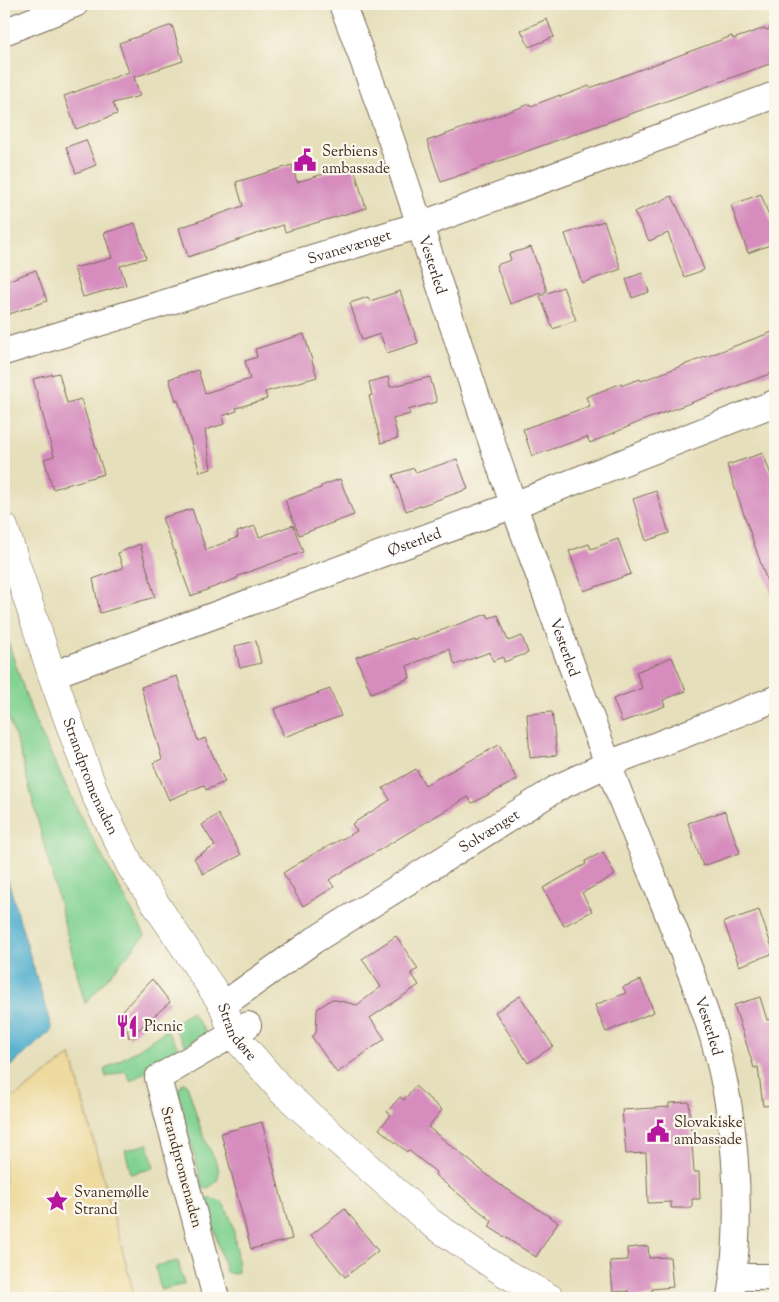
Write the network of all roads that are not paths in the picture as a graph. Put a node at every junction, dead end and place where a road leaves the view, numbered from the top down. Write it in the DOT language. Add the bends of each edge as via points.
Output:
graph roads {
  1 [pos="75,4"];
  2 [pos="342,4"];
  3 [pos="4,32"];
  4 [pos="775,95"];
  5 [pos="420,225"];
  6 [pos="4,352"];
  7 [pos="775,403"];
  8 [pos="514,505"];
  9 [pos="4,526"];
  10 [pos="52,675"];
  11 [pos="775,700"];
  12 [pos="608,764"];
  13 [pos="222,1005"];
  14 [pos="240,1029"];
  15 [pos="775,1277"];
  16 [pos="731,1287"];
  17 [pos="216,1298"];
  18 [pos="550,1298"];
  1 -- 3 [label="street"];
  2 -- 5 [label="street, Vesterled"];
  4 -- 5 [label="street, Svanevænget"];
  5 -- 6 [label="street, Svanevænget"];
  5 -- 8 [label="street, Vesterled"];
  7 -- 8 [label="street, Østerled"];
  8 -- 10 [label="street, Østerled"];
  8 -- 12 [label="street, Vesterled"];
  9 -- 10 [label="street, Strandpromenaden"];
  10 -- 13 [label="street, Strandpromenaden" via="96,794 131,867"];
  11 -- 12 [label="street, Solvænget"];
  12 -- 13 [label="street, Solvænget" via="534,802 314,941"];
  12 -- 16 [label="street, Vesterled" via="704,1010 722,1076 733,1142 737,1202"];
  13 -- 14 [label="street, Strandøre"];
  14 -- 17 [label="street, Strandpromenaden" via="158,1078"];
  14 -- 18 [label="street, Strandøre" via="361,1162 430,1222 503,1272"];
  15 -- 16 [label="street"];
}
